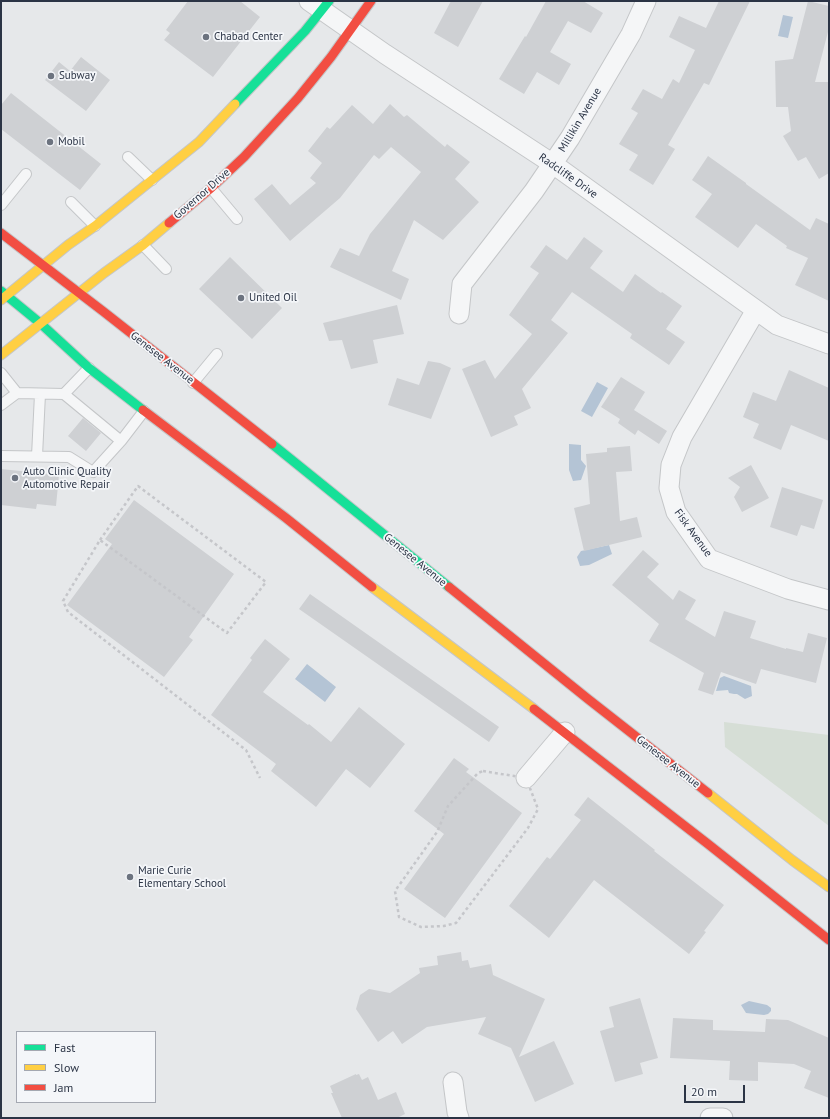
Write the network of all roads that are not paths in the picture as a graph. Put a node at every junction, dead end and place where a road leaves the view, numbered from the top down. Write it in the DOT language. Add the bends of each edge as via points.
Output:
graph roads {
  1 [pos="371,1"];
  2 [pos="646,1"];
  3 [pos="320,4"];
  4 [pos="351,30"];
  5 [pos="128,156"];
  6 [pos="553,164"];
  7 [pos="26,174"];
  8 [pos="152,180"];
  9 [pos="211,188"];
  10 [pos="71,202"];
  11 [pos="1,205"];
  12 [pos="237,219"];
  13 [pos="95,226"];
  14 [pos="1,233"];
  15 [pos="143,244"];
  16 [pos="44,266"];
  17 [pos="166,269"];
  18 [pos="79,293"];
  19 [pos="3,296"];
  20 [pos="756,310"];
  21 [pos="459,314"];
  22 [pos="40,323"];
  23 [pos="829,344"];
  24 [pos="217,354"];
  25 [pos="1,355"];
  26 [pos="89,368"];
  27 [pos="1,373"];
  28 [pos="193,383"];
  29 [pos="17,393"];
  30 [pos="40,394"];
  31 [pos="64,394"];
  32 [pos="1,405"];
  33 [pos="144,411"];
  34 [pos="120,441"];
  35 [pos="1,456"];
  36 [pos="37,456"];
  37 [pos="829,600"];
  38 [pos="565,732"];
  39 [pos="526,778"];
  40 [pos="829,887"];
  41 [pos="829,940"];
  42 [pos="453,1082"];
  43 [pos="459,1118"];
  44 [pos="710,1118"];
  45 [pos="722,1118"];
  1 -- 4 [label="main road, Governor Drive"];
  2 -- 6 [label="street, Millikin Avenue" via="631,34"];
  3 -- 4 [label="street, Radcliffe Drive"];
  3 -- 8 [label="main road" via="247,93 199,142"];
  4 -- 6 [label="street, Radcliffe Drive"];
  4 -- 9 [label="main road, Governor Drive" via="298,98 244,157"];
  5 -- 8 [label="lane"];
  6 -- 20 [label="street, Radcliffe Drive"];
  6 -- 21 [label="street, Millikin Avenue" via="462,284"];
  7 -- 11 [label="lane"];
  8 -- 13 [label="main road"];
  9 -- 12 [label="lane"];
  9 -- 15 [label="main road, Governor Drive"];
  10 -- 13 [label="lane"];
  13 -- 16 [label="main road"];
  14 -- 16 [label="main road, Genesee Avenue"];
  15 -- 17 [label="lane"];
  15 -- 18 [label="main road, Governor Drive"];
  16 -- 18 [label="main road, Genesee Avenue"];
  16 -- 19 [label="main road"];
  18 -- 22 [label="main road, Governor Drive"];
  18 -- 28 [label="main road, Genesee Avenue"];
  19 -- 22 [label="main road"];
  20 -- 23 [label="street, Radcliffe Drive" via="777,325"];
  20 -- 37 [label="street, Fisk Avenue" via="682,437 671,465 669,488 676,512 709,559 788,589"];
  22 -- 25 [label="main road, Governor Drive"];
  22 -- 26 [label="main road"];
  24 -- 28 [label="lane"];
  26 -- 31 [label="lane"];
  26 -- 33 [label="main road"];
  27 -- 29 [label="lane"];
  28 -- 40 [label="main road, Genesee Avenue" via="582,694"];
  29 -- 30 [label="lane"];
  29 -- 32 [label="lane"];
  30 -- 31 [label="lane"];
  30 -- 36 [label="lane"];
  31 -- 34 [label="lane"];
  33 -- 34 [label="lane"];
  33 -- 38 [label="main road"];
  34 -- 36 [label="lane" via="93,472 69,457"];
  35 -- 36 [label="lane"];
  38 -- 39 [label="street"];
  38 -- 41 [label="main road"];
  42 -- 43 [label="street"];
  44 -- 45 [label="street"];
}
